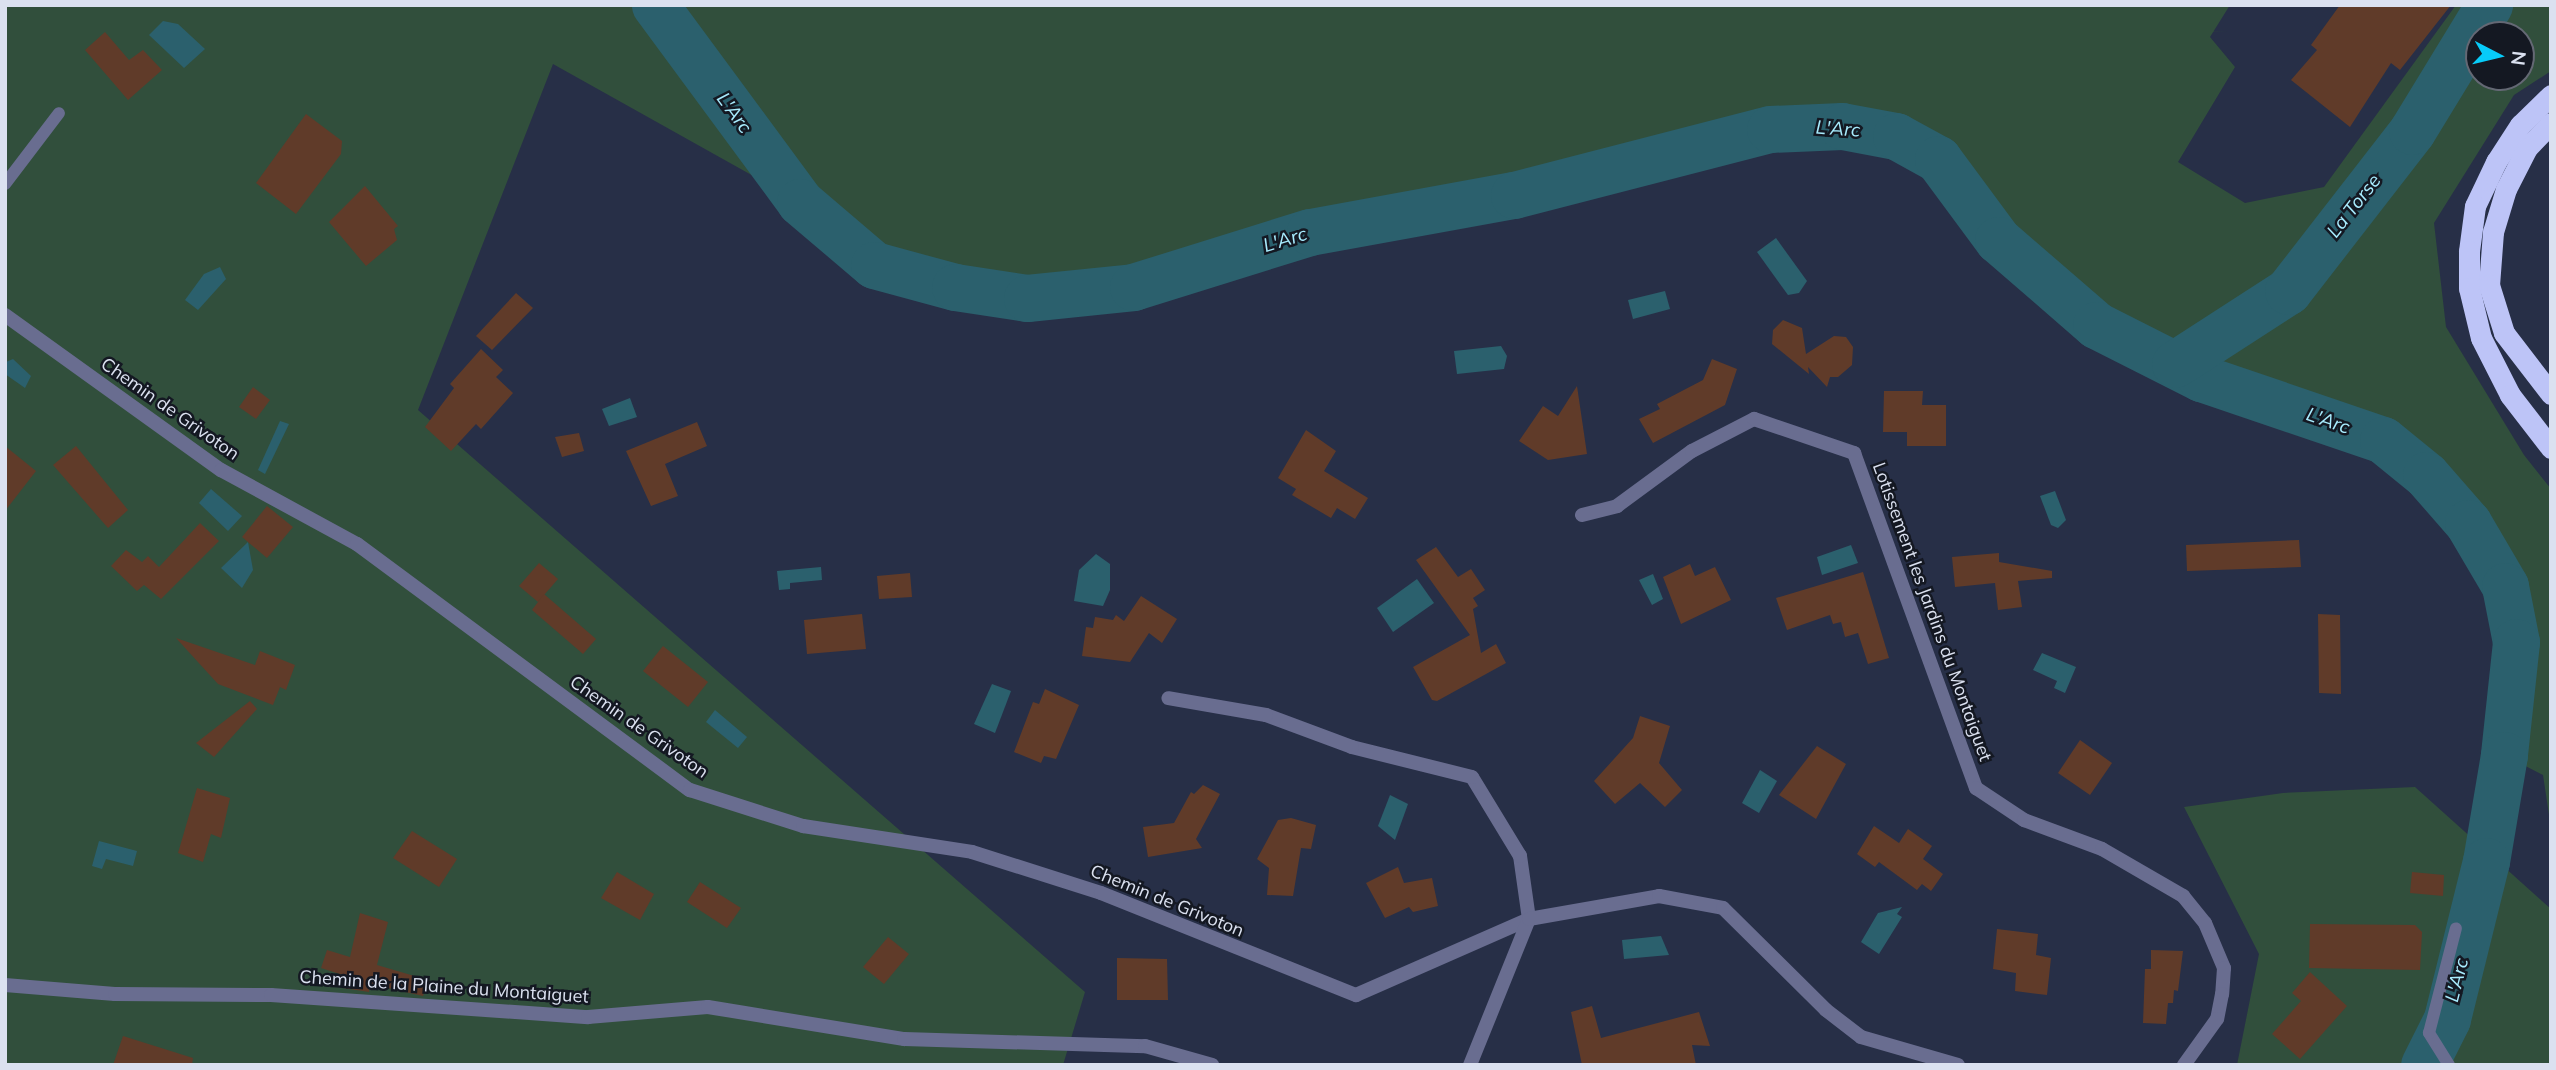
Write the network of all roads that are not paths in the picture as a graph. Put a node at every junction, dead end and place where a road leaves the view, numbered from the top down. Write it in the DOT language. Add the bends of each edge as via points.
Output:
graph roads {
  1 [pos="2551,95"];
  2 [pos="59,113"];
  3 [pos="2551,123"];
  4 [pos="5,184"];
  5 [pos="5,315"];
  6 [pos="2551,394"];
  7 [pos="2551,447"];
  8 [pos="1582,515"];
  9 [pos="1168,698"];
  10 [pos="1529,919"];
  11 [pos="2456,928"];
  12 [pos="5,985"];
  13 [pos="2449,1064"];
  14 [pos="1212,1065"];
  15 [pos="1469,1065"];
  16 [pos="1958,1065"];
  17 [pos="2184,1065"];
  1 -- 7 [label="highway" via="2520,125 2496,162 2475,205 2469,251 2469,288 2481,338 2511,395"];
  2 -- 4 [label="lane"];
  3 -- 6 [label="highway" via="2527,148 2506,189 2493,232 2489,285 2504,333"];
  5 -- 10 [label="street, Chemin de Grivoton" via="221,470 357,544 690,790 803,826 972,852 1101,894 1356,995"];
  8 -- 17 [label="street, Lotissement les Jardins du Montaiguet" via="1617,506 1692,451 1754,419 1854,453 1976,788 2024,820 2102,849 2183,896 2204,923 2224,968 2222,994 2217,1019"];
  9 -- 10 [label="street" via="1266,715 1352,747 1472,777 1520,856"];
  10 -- 15 [label="street"];
  10 -- 16 [label="street" via="1659,896 1723,908 1826,1010 1861,1037"];
  11 -- 13 [label="lane" via="2429,1033"];
  12 -- 14 [label="street, Chemin de la Plaine du Montaiguet" via="115,994 271,995 588,1017 708,1007 904,1039 1145,1046"];
}
